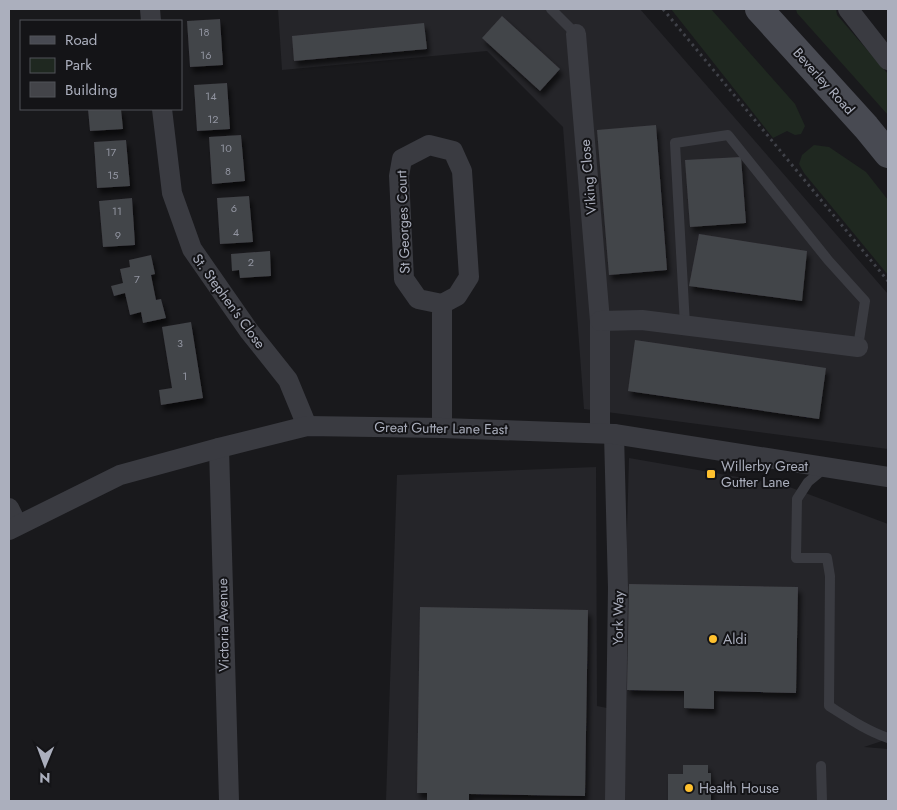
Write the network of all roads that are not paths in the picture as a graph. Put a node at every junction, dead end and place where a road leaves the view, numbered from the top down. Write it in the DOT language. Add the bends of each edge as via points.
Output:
graph roads {
  1 [pos="552,9"];
  2 [pos="759,9"];
  3 [pos="848,9"];
  4 [pos="576,34"];
  5 [pos="888,60"];
  6 [pos="162,110"];
  7 [pos="888,154"];
  8 [pos="442,304"];
  9 [pos="600,321"];
  10 [pos="685,325"];
  11 [pos="858,346"];
  12 [pos="307,426"];
  13 [pos="442,428"];
  14 [pos="607,433"];
  15 [pos="219,448"];
  16 [pos="825,468"];
  17 [pos="888,477"];
  18 [pos="12,521"];
  19 [pos="888,738"];
  20 [pos="821,766"];
  21 [pos="229,801"];
  22 [pos="615,801"];
  23 [pos="822,801"];
  1 -- 4 [label="lane"];
  2 -- 7 [label="main road, Beverley Road"];
  3 -- 5 [label="street"];
  4 -- 9 [label="street, Viking Close"];
  6 -- 12 [label="street, St. Stephen's Close" via="172,193 192,249 288,380"];
  8 -- 8 [label="street, St Georges Court" via="418,299 404,279 399,176 402,159 429,145 453,151 462,171 469,277 457,296"];
  8 -- 13 [label="street"];
  9 -- 10 [label="street" via="642,320"];
  9 -- 14 [label="street, Viking Close"];
  10 -- 11 [label="street"];
  10 -- 11 [label="lane" via="674,143 728,135 865,301"];
  12 -- 13 [label="street, Great Gutter Lane East"];
  12 -- 15 [label="street, Great Gutter Lane East"];
  13 -- 14 [label="street, Great Gutter Lane East"];
  14 -- 16 [label="street, Great Gutter Lane East"];
  14 -- 22 [label="street, York Way" via="618,588"];
  15 -- 18 [label="street, Great Gutter Lane East" via="120,475"];
  15 -- 21 [label="street, Victoria Avenue"];
  16 -- 17 [label="street, Great Gutter Lane East"];
  16 -- 19 [label="lane" via="808,482 797,499 796,558 828,558 829,706"];
  20 -- 23 [label="lane"];
}
